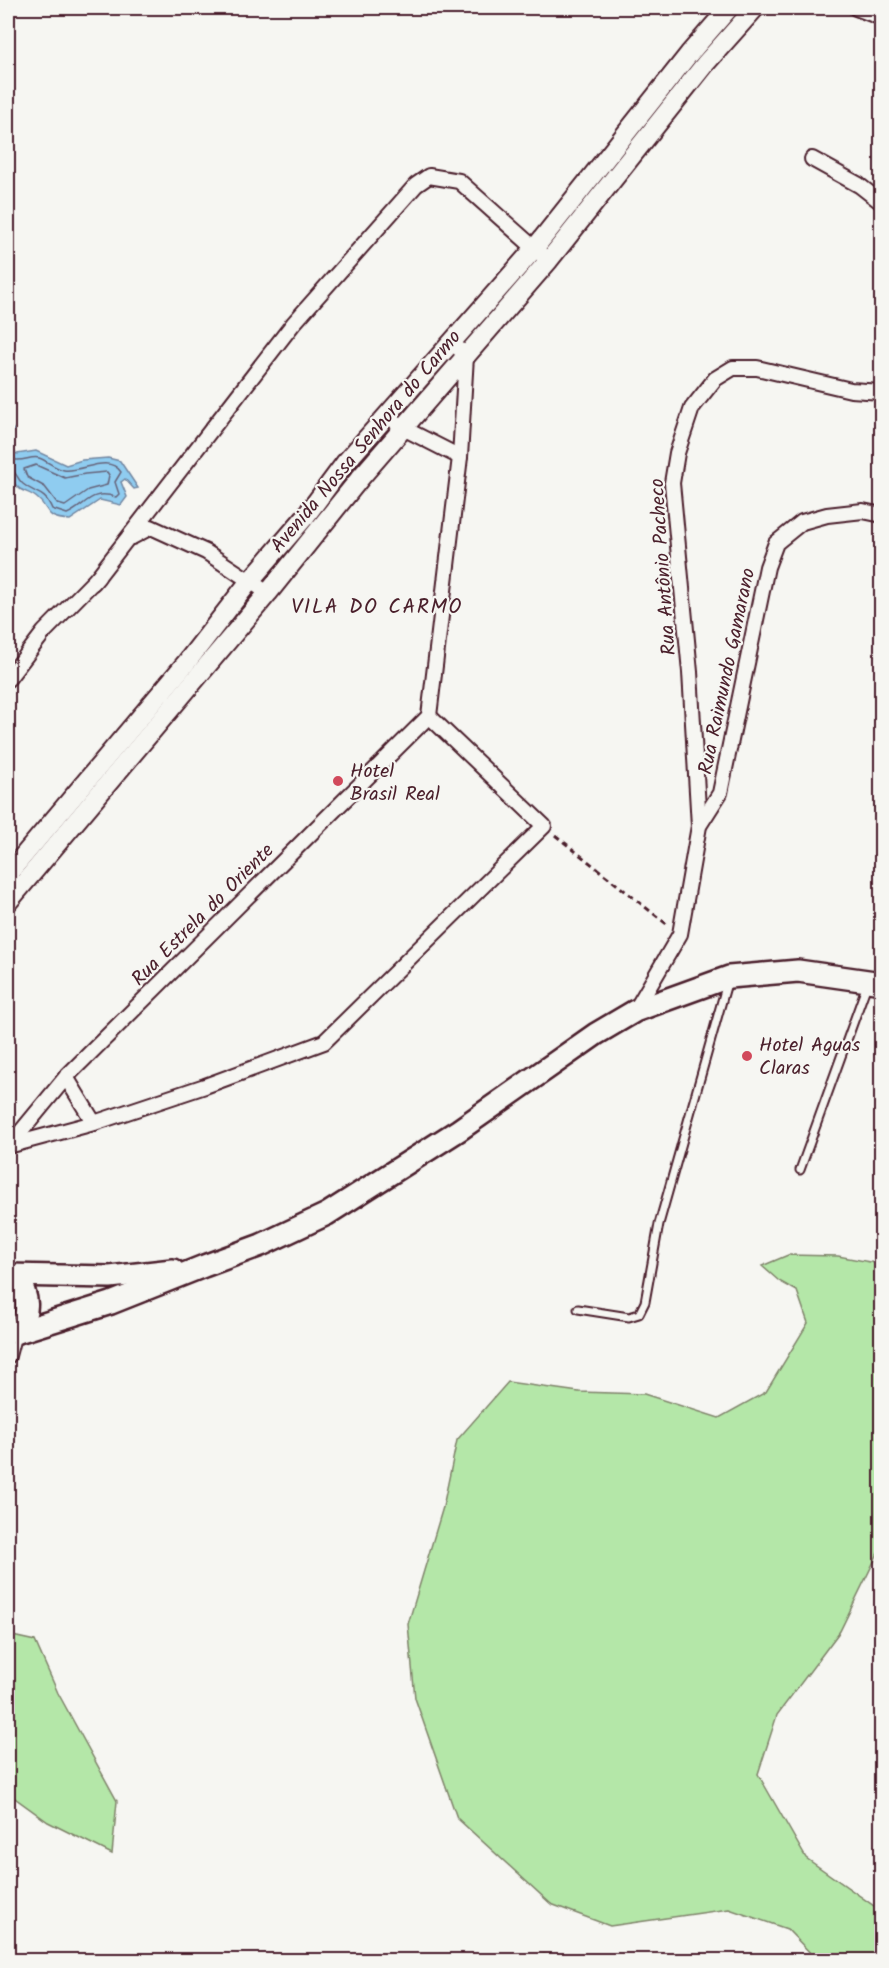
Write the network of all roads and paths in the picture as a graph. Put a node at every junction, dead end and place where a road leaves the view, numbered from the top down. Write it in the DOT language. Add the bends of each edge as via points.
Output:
graph roads {
  1 [pos="729,8"];
  2 [pos="755,8"];
  3 [pos="856,8"];
  4 [pos="877,14"];
  5 [pos="689,54"];
  6 [pos="705,64"];
  7 [pos="812,159"];
  8 [pos="590,192"];
  9 [pos="882,203"];
  10 [pos="534,249"];
  11 [pos="549,260"];
  12 [pos="451,341"];
  13 [pos="466,356"];
  14 [pos="882,392"];
  15 [pos="387,415"];
  16 [pos="403,429"];
  17 [pos="460,457"];
  18 [pos="882,515"];
  19 [pos="313,522"];
  20 [pos="249,582"];
  21 [pos="93,583"];
  22 [pos="268,593"];
  23 [pos="193,668"];
  24 [pos="8,679"];
  25 [pos="429,716"];
  26 [pos="544,826"];
  27 [pos="699,826"];
  28 [pos="15,875"];
  29 [pos="8,902"];
  30 [pos="680,934"];
  31 [pos="729,977"];
  32 [pos="875,981"];
  33 [pos="635,1011"];
  34 [pos="66,1077"];
  35 [pos="94,1123"];
  36 [pos="9,1146"];
  37 [pos="800,1170"];
  38 [pos="204,1266"];
  39 [pos="12,1276"];
  40 [pos="578,1309"];
  41 [pos="13,1331"];
  42 [pos="8,1360"];
  1 -- 5 [label="street, Avenida Nossa Senhora do Carmo"];
  2 -- 6 [label="street, Avenida Nossa Senhora do Carmo"];
  3 -- 4 [label="street"];
  5 -- 6 [label="street"];
  5 -- 8 [label="street, Avenida Nossa Senhora do Carmo"];
  6 -- 8 [label="street, Avenida Nossa Senhora do Carmo"];
  7 -- 9 [label="street"];
  8 -- 10 [label="street, Avenida Nossa Senhora do Carmo"];
  8 -- 11 [label="street, Avenida Nossa Senhora do Carmo"];
  10 -- 11 [label="street"];
  10 -- 12 [label="street, Avenida Nossa Senhora do Carmo"];
  10 -- 21 [label="street" via="459,181 429,176 416,185 293,324"];
  11 -- 13 [label="street, Avenida Nossa Senhora do Carmo"];
  12 -- 13 [label="street"];
  12 -- 15 [label="street, Avenida Nossa Senhora do Carmo"];
  13 -- 16 [label="street, Avenida Nossa Senhora do Carmo"];
  13 -- 17 [label="street"];
  14 -- 27 [label="street, Rua Antônio Pacheco" via="851,390 757,368 733,369 715,379 692,408 672,483 690,672"];
  15 -- 16 [label="street"];
  15 -- 19 [label="street, Avenida Nossa Senhora do Carmo" via="345,463"];
  16 -- 17 [label="street"];
  16 -- 19 [label="street, Avenida Nossa Senhora do Carmo"];
  17 -- 25 [label="street"];
  18 -- 27 [label="street, Rua Raimundo Gamarano" via="863,511 827,515 802,522 776,543 767,567 720,793"];
  19 -- 20 [label="street, Avenida Nossa Senhora do Carmo"];
  19 -- 22 [label="street, Avenida Nossa Senhora do Carmo"];
  20 -- 21 [label="street" via="206,552 151,527 132,536"];
  20 -- 22 [label="street"];
  20 -- 23 [label="street, Avenida Nossa Senhora do Carmo"];
  21 -- 24 [label="street" via="44,632"];
  22 -- 23 [label="street, Avenida Nossa Senhora do Carmo"];
  23 -- 28 [label="street, Avenida Nossa Senhora do Carmo"];
  25 -- 26 [label="street"];
  25 -- 34 [label="street, Rua Estrela do Oriente"];
  26 -- 30 [label="path"];
  26 -- 35 [label="street" via="324,1042"];
  27 -- 30 [label="street, Rua Raimundo Gamarano"];
  28 -- 29 [label="street, Avenida Nossa Senhora do Carmo"];
  30 -- 33 [label="street, Rua Raimundo Gamarano"];
  31 -- 32 [label="main road" via="798,971"];
  31 -- 33 [label="main road"];
  31 -- 40 [label="lane" via="659,1224 645,1302 639,1314 629,1317"];
  32 -- 37 [label="lane"];
  33 -- 38 [label="main road" via="327,1214"];
  34 -- 35 [label="street"];
  34 -- 36 [label="street, Rua Estrela do Oriente"];
  35 -- 36 [label="street"];
  38 -- 39 [label="main road" via="110,1277"];
  38 -- 41 [label="main road" via="111,1303"];
  39 -- 41 [label="main road" via="24,1289 27,1304 25,1319"];
  41 -- 42 [label="lane"];
}
